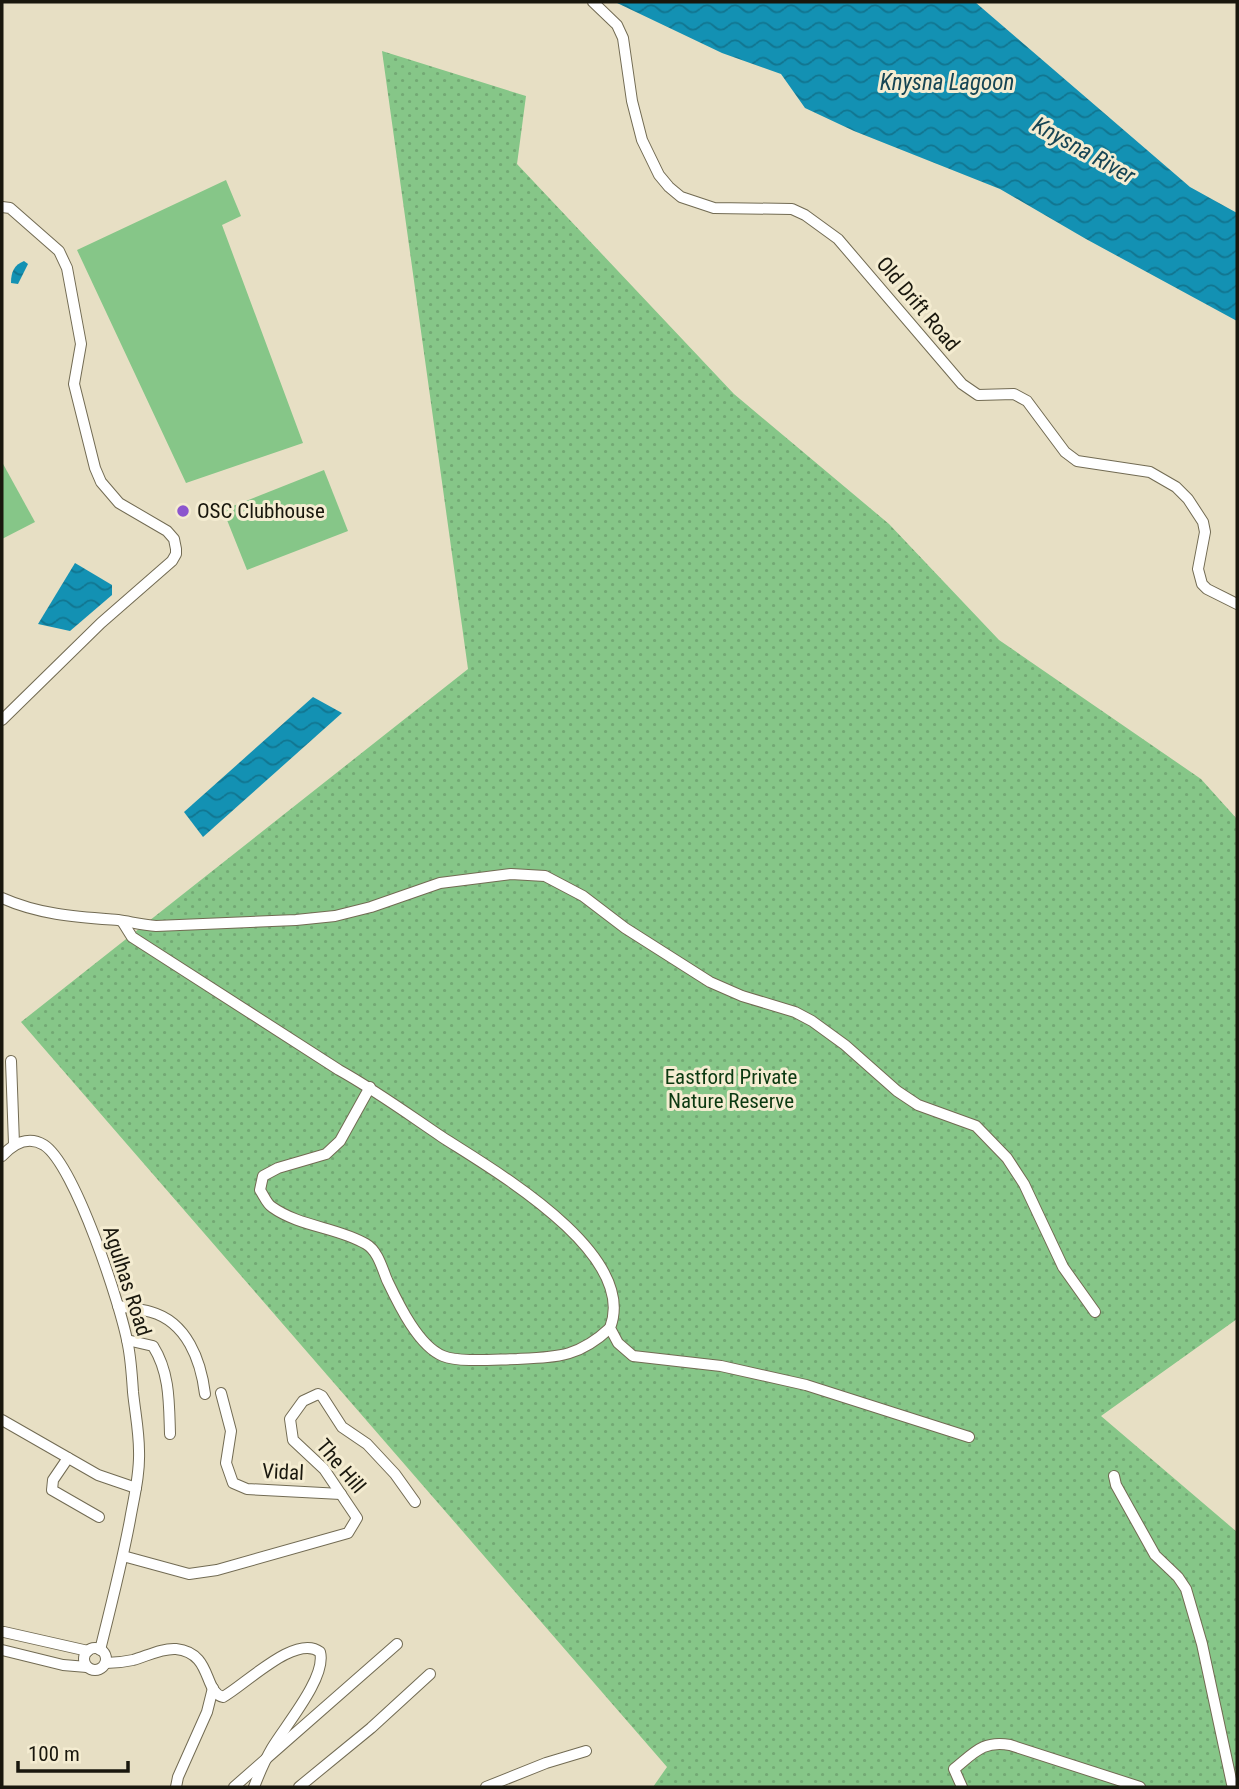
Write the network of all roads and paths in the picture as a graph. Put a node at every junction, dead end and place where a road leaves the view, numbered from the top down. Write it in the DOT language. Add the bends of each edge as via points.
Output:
graph roads {
  1 [pos="593,2"];
  2 [pos="2,207"];
  3 [pos="1237,604"];
  4 [pos="2,720"];
  5 [pos="2,898"];
  6 [pos="122,921"];
  7 [pos="11,1061"];
  8 [pos="370,1087"];
  9 [pos="14,1144"];
  10 [pos="2,1156"];
  11 [pos="118,1306"];
  12 [pos="1095,1312"];
  13 [pos="610,1328"];
  14 [pos="127,1340"];
  15 [pos="221,1393"];
  16 [pos="205,1394"];
  17 [pos="2,1420"];
  18 [pos="170,1434"];
  19 [pos="969,1437"];
  20 [pos="68,1458"];
  21 [pos="1114,1476"];
  22 [pos="136,1488"];
  23 [pos="341,1494"];
  24 [pos="415,1502"];
  25 [pos="99,1517"];
  26 [pos="123,1556"];
  27 [pos="3,1631"];
  28 [pos="397,1644"];
  29 [pos="2,1649"];
  30 [pos="100,1650"];
  31 [pos="88,1651"];
  32 [pos="106,1663"];
  33 [pos="87,1667"];
  34 [pos="430,1674"];
  35 [pos="213,1688"];
  36 [pos="586,1751"];
  37 [pos="265,1761"];
  38 [pos="1234,1783"];
  39 [pos="176,1787"];
  40 [pos="234,1787"];
  41 [pos="254,1787"];
  42 [pos="299,1787"];
  43 [pos="486,1787"];
  44 [pos="962,1787"];
  45 [pos="1140,1787"];
  1 -- 3 [label="street, Old Drift Road" via="617,25 623,38 642,141 669,187 681,197 714,208 792,209 805,215 838,239 971,391 1020,396 1077,461 1150,472 1176,487 1203,522 1198,569 1202,584"];
  2 -- 4 [label="street" via="10,208 59,251 67,268 80,344 74,384 101,482 119,503 167,531 174,539 176,554"];
  5 -- 6 [label="street" via="57,915"];
  6 -- 8 [label="street" via="132,937"];
  6 -- 12 [label="street" via="156,926 335,916 440,883 511,874 545,876 583,896 710,982 811,1021 918,1105 976,1126 1024,1184 1063,1267"];
  7 -- 9 [label="street"];
  8 -- 13 [label="street" via="517,1186 569,1227 597,1261 613,1296"];
  8 -- 13 [label="street" via="340,1140 326,1154 262,1176 260,1190 270,1207 369,1245 412,1326 443,1356 479,1360 574,1353"];
  9 -- 10 [label="street"];
  9 -- 11 [label="street, Agulhas Road" via="23,1141 44,1146 59,1161 81,1202"];
  11 -- 14 [label="street, Agulhas Road"];
  11 -- 16 [label="street" via="151,1312 175,1324 192,1347"];
  13 -- 19 [label="street" via="633,1356 721,1366 806,1385"];
  14 -- 18 [label="street" via="153,1346 160,1358 169,1394"];
  14 -- 22 [label="street, Agulhas Road" via="139,1452"];
  15 -- 23 [label="street, Vidal" via="231,1431 226,1462 233,1483 247,1489"];
  17 -- 20 [label="street"];
  20 -- 22 [label="street"];
  20 -- 25 [label="street" via="53,1480 52,1490"];
  21 -- 38 [label="street" via="1155,1555 1186,1589"];
  22 -- 26 [label="street, Agulhas Road"];
  23 -- 24 [label="street, The Hill" via="324,1469 293,1440 290,1429 290,1419 303,1401 318,1394 342,1427 367,1444"];
  23 -- 26 [label="street, The Hill" via="357,1518 348,1533 218,1570 189,1574"];
  26 -- 30 [label="street, Agulhas Road"];
  27 -- 29 [label="street"];
  27 -- 31 [label="street"];
  28 -- 37 [label="street"];
  29 -- 33 [label="street"];
  30 -- 31 [label="street"];
  30 -- 32 [label="street"];
  31 -- 33 [label="street"];
  32 -- 33 [label="street" via="97,1670"];
  32 -- 35 [label="street" via="167,1650 187,1652 205,1667"];
  34 -- 42 [label="street"];
  35 -- 37 [label="street" via="223,1697 294,1651 314,1647 320,1652 321,1666"];
  35 -- 39 [label="street"];
  36 -- 43 [label="street"];
  37 -- 40 [label="street"];
  37 -- 41 [label="street"];
  44 -- 45 [label="street" via="954,1769 979,1748 995,1742"];
}
